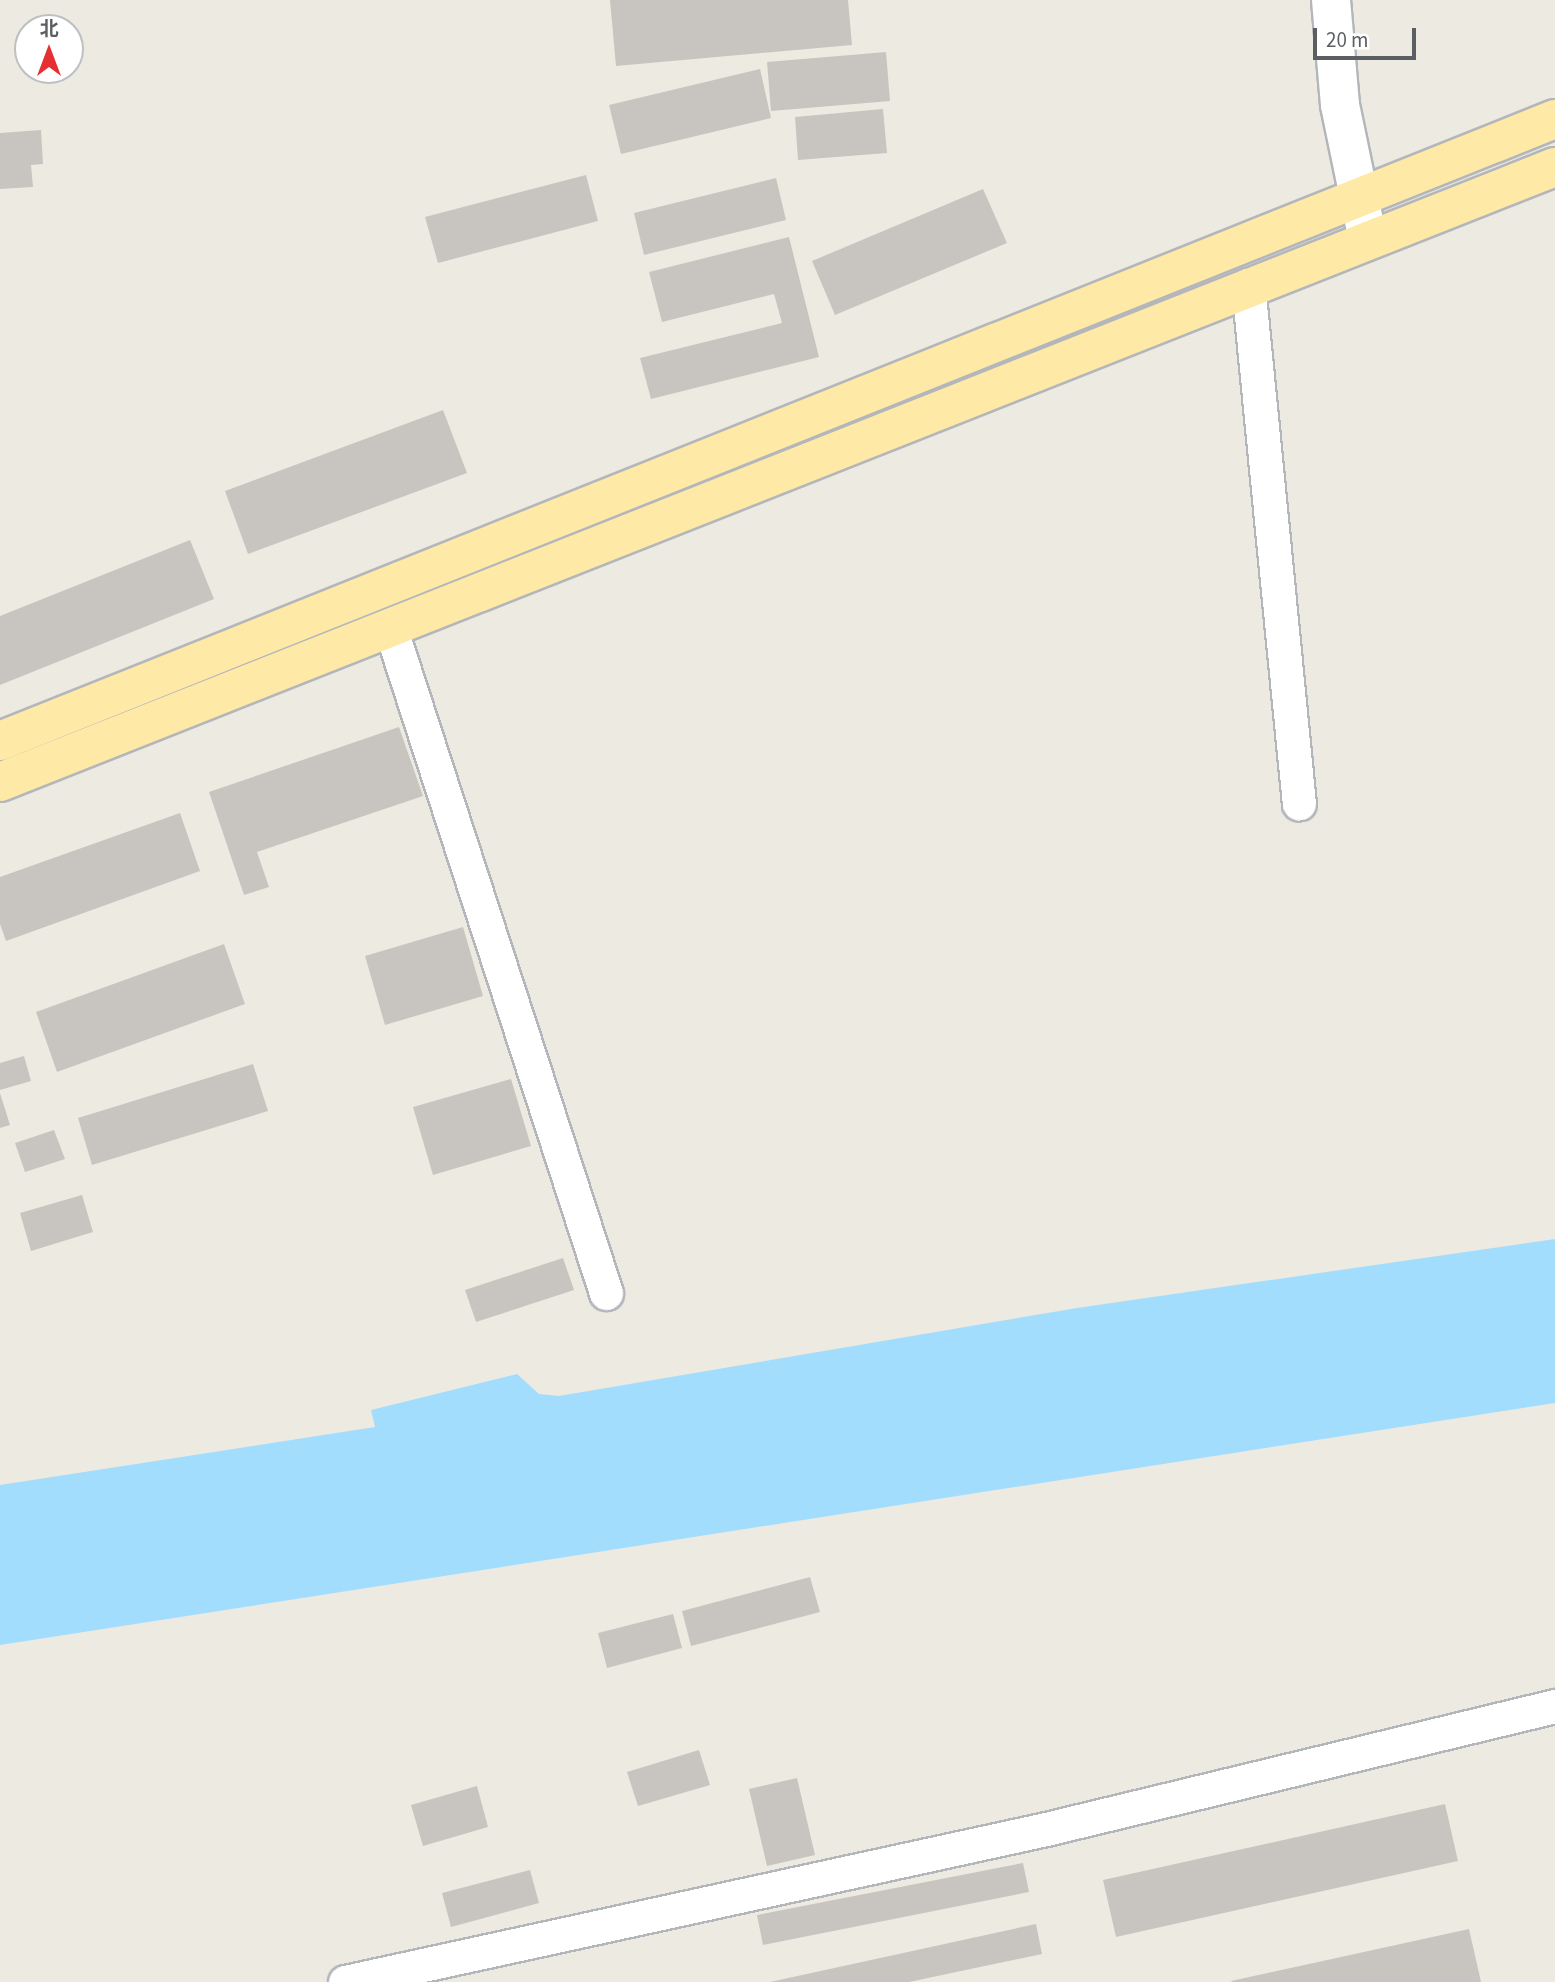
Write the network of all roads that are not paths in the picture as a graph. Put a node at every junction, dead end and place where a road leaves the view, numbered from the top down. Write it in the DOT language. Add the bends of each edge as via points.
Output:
graph roads {
  1 [pos="1331,0"];
  2 [pos="1555,119"];
  3 [pos="1555,167"];
  4 [pos="1359,195"];
  5 [pos="1368,240"];
  6 [pos="1248,285"];
  7 [pos="391,630"];
  8 [pos="0,741"];
  9 [pos="0,782"];
  10 [pos="1299,804"];
  11 [pos="606,1293"];
  12 [pos="1555,1706"];
  13 [pos="345,1982"];
  1 -- 4 [label="street" via="1340,105"];
  2 -- 4 [label="main road"];
  3 -- 5 [label="main road"];
  4 -- 5 [label="street"];
  4 -- 8 [label="main road" via="969,356"];
  5 -- 6 [label="main road"];
  6 -- 7 [label="main road"];
  6 -- 10 [label="street"];
  7 -- 9 [label="main road"];
  7 -- 11 [label="street"];
  12 -- 13 [label="street" via="1046,1829"];
}
